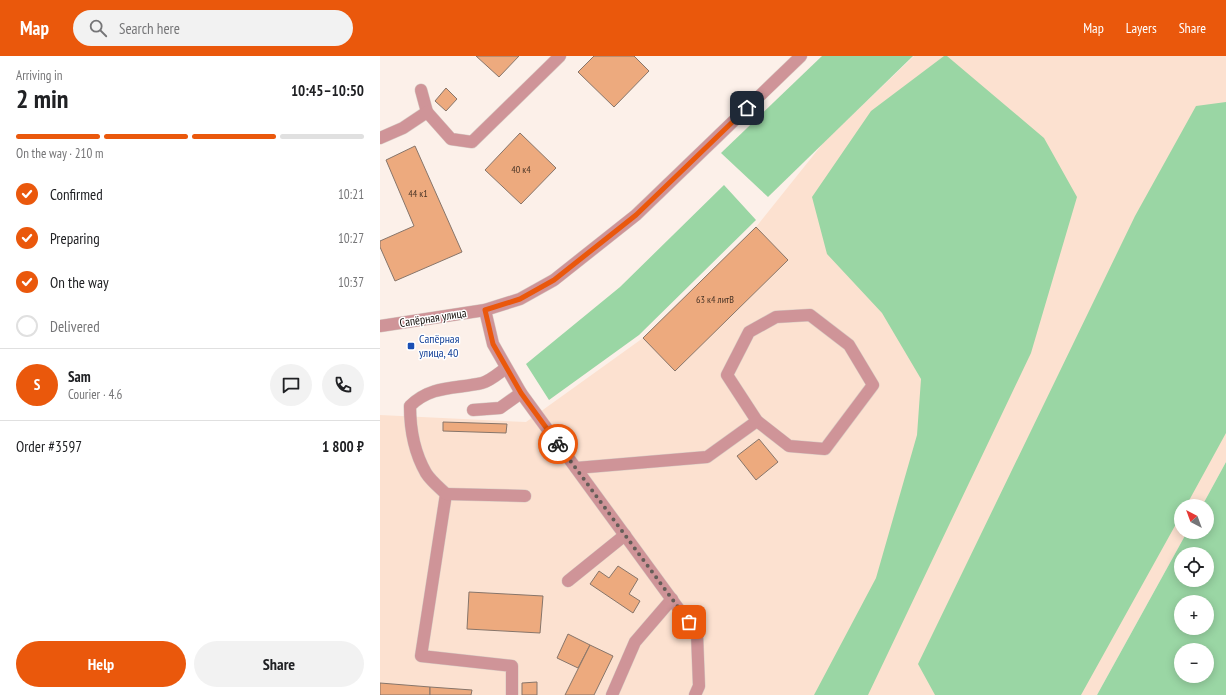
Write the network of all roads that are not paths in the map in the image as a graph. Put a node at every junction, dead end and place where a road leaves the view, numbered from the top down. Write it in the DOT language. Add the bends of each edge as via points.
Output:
graph roads {
  1 [pos="560,56"];
  2 [pos="801,56"];
  3 [pos="421,90"];
  4 [pos="427,112"];
  5 [pos="380,138"];
  6 [pos="485,310"];
  7 [pos="380,326"];
  8 [pos="506,368"];
  9 [pos="521,393"];
  10 [pos="474,410"];
  11 [pos="758,421"];
  12 [pos="576,468"];
  13 [pos="446,494"];
  14 [pos="525,496"];
  15 [pos="625,535"];
  16 [pos="568,580"];
  17 [pos="672,599"];
  18 [pos="512,695"];
  19 [pos="612,695"];
  20 [pos="695,695"];
  1 -- 4 [label="street" via="472,142 451,139"];
  2 -- 6 [label="street, Сапёрная улица" via="630,220 554,280 520,299"];
  3 -- 4 [label="street"];
  4 -- 5 [label="street" via="403,128"];
  6 -- 7 [label="street, Сапёрная улица"];
  6 -- 8 [label="street" via="493,344"];
  8 -- 9 [label="street"];
  8 -- 13 [label="street" via="484,382 443,388 428,393 410,406 410,425 415,448 427,474"];
  9 -- 10 [label="street" via="500,408"];
  9 -- 12 [label="street"];
  11 -- 11 [label="street" via="789,446 825,449 873,385 849,344 810,315 776,317 749,332 726,375"];
  11 -- 12 [label="street" via="707,457"];
  12 -- 15 [label="street"];
  13 -- 14 [label="street"];
  13 -- 18 [label="street" via="421,656 512,666"];
  15 -- 16 [label="street"];
  15 -- 17 [label="street"];
  17 -- 19 [label="street" via="635,642"];
  17 -- 20 [label="street" via="697,634 699,686"];
}
